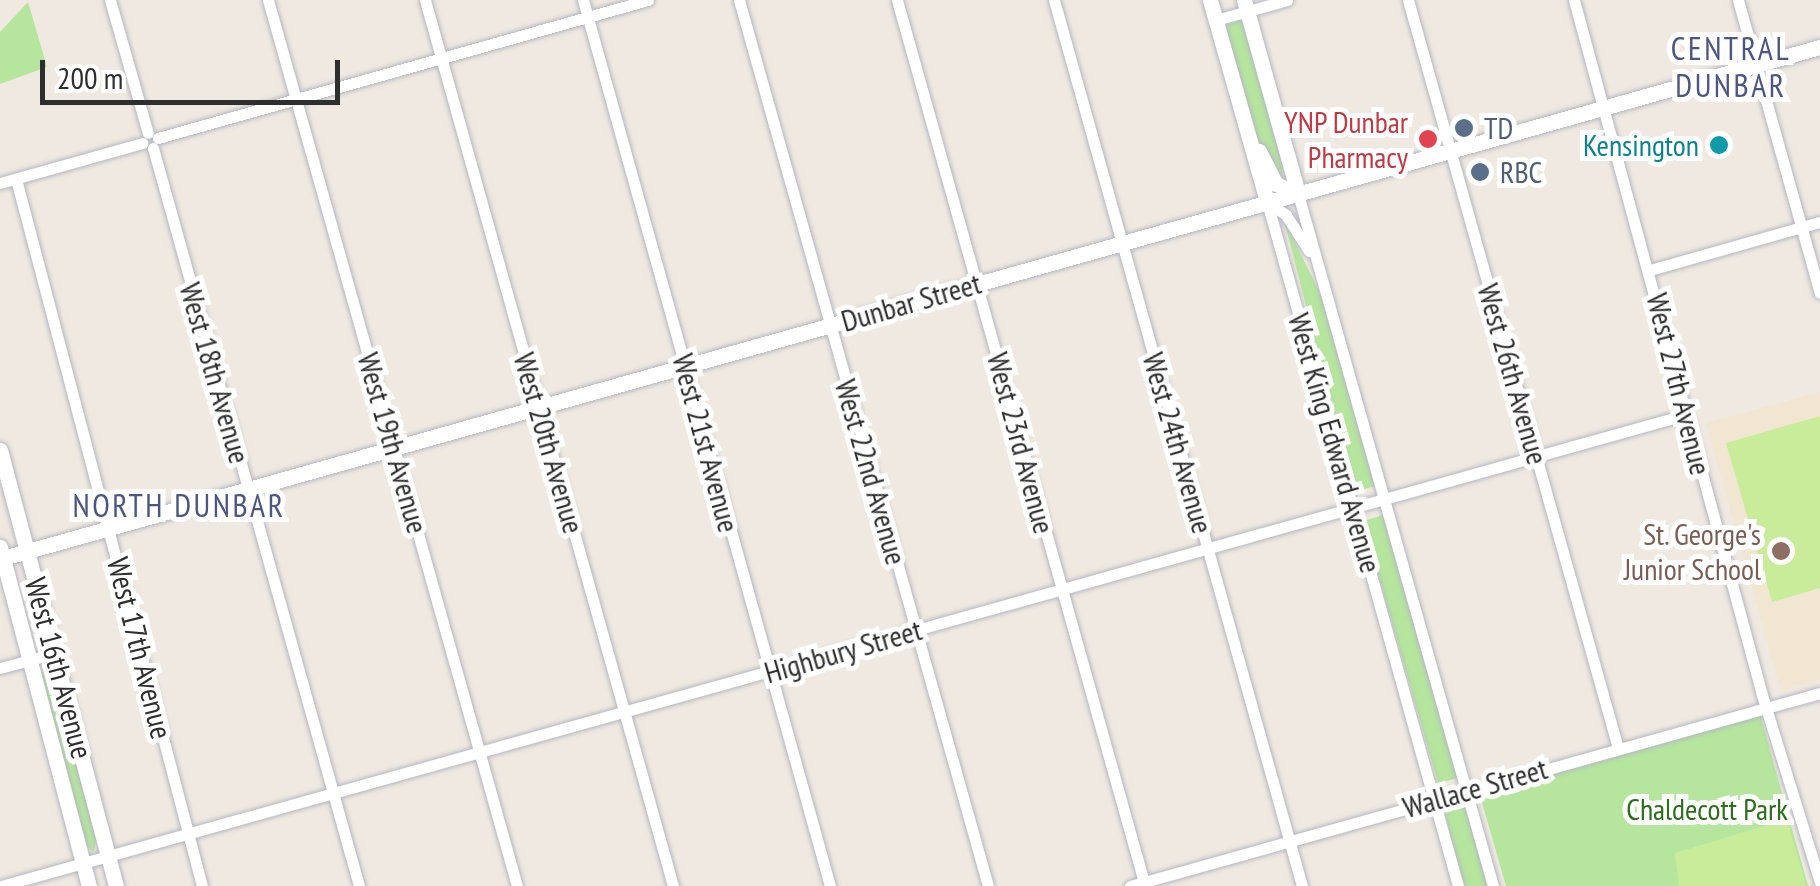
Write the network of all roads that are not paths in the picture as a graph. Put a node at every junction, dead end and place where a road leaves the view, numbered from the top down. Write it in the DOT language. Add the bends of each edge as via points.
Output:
graph roads {
  1 [pos="110,0"];
  2 [pos="268,0"];
  3 [pos="426,0"];
  4 [pos="583,0"];
  5 [pos="648,0"];
  6 [pos="740,0"];
  7 [pos="897,0"];
  8 [pos="1054,0"];
  9 [pos="1210,0"];
  10 [pos="1287,0"];
  11 [pos="1408,0"];
  12 [pos="1574,0"];
  13 [pos="1738,0"];
  14 [pos="1246,6"];
  15 [pos="588,18"];
  16 [pos="1216,20"];
  17 [pos="1820,47"];
  18 [pos="442,58"];
  19 [pos="1756,65"];
  20 [pos="296,100"];
  21 [pos="1604,108"];
  22 [pos="150,141"];
  23 [pos="1250,142"];
  24 [pos="1450,151"];
  25 [pos="16,179"];
  26 [pos="0,183"];
  27 [pos="1298,194"];
  28 [pos="1266,202"];
  29 [pos="1820,222"];
  30 [pos="1802,227"];
  31 [pos="1121,243"];
  32 [pos="1650,270"];
  33 [pos="1322,280"];
  34 [pos="976,284"];
  35 [pos="1820,292"];
  36 [pos="830,326"];
  37 [pos="684,365"];
  38 [pos="539,406"];
  39 [pos="1685,415"];
  40 [pos="394,446"];
  41 [pos="0,450"];
  42 [pos="1537,457"];
  43 [pos="248,490"];
  44 [pos="1384,499"];
  45 [pos="1353,508"];
  46 [pos="109,528"];
  47 [pos="1208,549"];
  48 [pos="28,550"];
  49 [pos="1,552"];
  50 [pos="1062,590"];
  51 [pos="916,631"];
  52 [pos="56,653"];
  53 [pos="29,660"];
  54 [pos="0,668"];
  55 [pos="770,672"];
  56 [pos="1820,693"];
  57 [pos="1769,707"];
  58 [pos="625,712"];
  59 [pos="1618,748"];
  60 [pos="480,753"];
  61 [pos="1466,790"];
  62 [pos="333,794"];
  63 [pos="1434,799"];
  64 [pos="188,835"];
  65 [pos="1290,841"];
  66 [pos="1816,851"];
  67 [pos="108,858"];
  68 [pos="84,864"];
  69 [pos="1820,882"];
  70 [pos="1139,885"];
  71 [pos="1,886"];
  72 [pos="89,886"];
  73 [pos="116,886"];
  74 [pos="202,886"];
  75 [pos="359,886"];
  76 [pos="517,886"];
  77 [pos="673,886"];
  78 [pos="830,886"];
  79 [pos="988,886"];
  80 [pos="1302,886"];
  81 [pos="1458,886"];
  82 [pos="1492,886"];
  1 -- 22 [label="street, West 18th Avenue"];
  2 -- 20 [label="street, West 19th Avenue"];
  3 -- 18 [label="street, West 20th Avenue"];
  4 -- 15 [label="street, West 21st Avenue"];
  5 -- 15 [label="street"];
  6 -- 36 [label="street, West 22nd Avenue"];
  7 -- 34 [label="street, West 23rd Avenue"];
  8 -- 31 [label="street, West 24th Avenue"];
  9 -- 16 [label="main road, West King Edward Avenue"];
  10 -- 14 [label="street"];
  11 -- 24 [label="street, West 26th Avenue"];
  12 -- 21 [label="street, West 27th Avenue"];
  13 -- 19 [label="street"];
  14 -- 16 [label="street"];
  14 -- 27 [label="main road, West King Edward Avenue"];
  15 -- 18 [label="street"];
  15 -- 37 [label="street, West 21st Avenue"];
  16 -- 23 [label="main road, West King Edward Avenue"];
  17 -- 19 [label="main road, Dunbar Street"];
  18 -- 20 [label="street"];
  18 -- 38 [label="street, West 20th Avenue"];
  19 -- 21 [label="main road, Dunbar Street"];
  19 -- 30 [label="street"];
  20 -- 22 [label="street"];
  20 -- 40 [label="street, West 19th Avenue"];
  21 -- 24 [label="main road, Dunbar Street"];
  21 -- 32 [label="street, West 27th Avenue"];
  22 -- 25 [label="street"];
  22 -- 43 [label="street, West 18th Avenue"];
  23 -- 27 [label="main road" via="1276,184"];
  23 -- 28 [label="main road, West King Edward Avenue"];
  24 -- 27 [label="main road, Dunbar Street"];
  24 -- 42 [label="street, West 26th Avenue"];
  25 -- 26 [label="street"];
  25 -- 46 [label="street, West 17th Avenue"];
  27 -- 28 [label="main road, Dunbar Street"];
  27 -- 33 [label="street, West King Edward Avenue"];
  28 -- 31 [label="main road, Dunbar Street"];
  28 -- 33 [label="street" via="1286,215"];
  28 -- 45 [label="street, West King Edward Avenue"];
  29 -- 30 [label="street"];
  30 -- 32 [label="street"];
  30 -- 35 [label="street"];
  31 -- 34 [label="main road, Dunbar Street"];
  31 -- 47 [label="street, West 24th Avenue"];
  32 -- 39 [label="street, West 27th Avenue"];
  33 -- 44 [label="street, West King Edward Avenue"];
  34 -- 36 [label="main road, Dunbar Street"];
  34 -- 50 [label="street, West 23rd Avenue"];
  36 -- 37 [label="main road, Dunbar Street"];
  36 -- 51 [label="street, West 22nd Avenue"];
  37 -- 38 [label="main road, Dunbar Street"];
  37 -- 55 [label="street, West 21st Avenue"];
  38 -- 40 [label="main road, Dunbar Street"];
  38 -- 58 [label="street, West 20th Avenue"];
  39 -- 42 [label="street, Highbury Street"];
  39 -- 57 [label="street, West 27th Avenue"];
  40 -- 43 [label="main road, Dunbar Street"];
  40 -- 60 [label="street, West 19th Avenue"];
  41 -- 48 [label="main road, West 16th Avenue"];
  42 -- 44 [label="street, Highbury Street"];
  42 -- 59 [label="street, West 26th Avenue"];
  43 -- 46 [label="main road, Dunbar Street"];
  43 -- 62 [label="street, West 18th Avenue"];
  44 -- 45 [label="street, Highbury Street"];
  44 -- 61 [label="street, West King Edward Avenue"];
  45 -- 47 [label="street, Highbury Street"];
  45 -- 63 [label="street, West King Edward Avenue"];
  46 -- 48 [label="main road, Dunbar Street"];
  46 -- 64 [label="street, West 17th Avenue"];
  47 -- 50 [label="street, Highbury Street"];
  47 -- 65 [label="street, West 24th Avenue"];
  48 -- 49 [label="main road, Dunbar Street"];
  48 -- 52 [label="main road, West 16th Avenue"];
  49 -- 53 [label="main road, West 16th Avenue"];
  50 -- 51 [label="street, Highbury Street"];
  50 -- 70 [label="street, West 23rd Avenue"];
  51 -- 55 [label="street, Highbury Street"];
  51 -- 79 [label="street, West 22nd Avenue"];
  52 -- 53 [label="street"];
  52 -- 67 [label="main road, West 16th Avenue"];
  53 -- 54 [label="street"];
  53 -- 68 [label="main road, West 16th Avenue"];
  55 -- 58 [label="street, Highbury Street"];
  55 -- 78 [label="street, West 21st Avenue"];
  56 -- 57 [label="street, Wallace Street"];
  57 -- 59 [label="street, Wallace Street"];
  57 -- 66 [label="street, West 27th Avenue"];
  58 -- 60 [label="street, Highbury Street"];
  58 -- 77 [label="street, West 20th Avenue"];
  59 -- 61 [label="street, Wallace Street"];
  60 -- 62 [label="street, Highbury Street"];
  60 -- 76 [label="street, West 19th Avenue"];
  61 -- 63 [label="street, Wallace Street"];
  61 -- 82 [label="street, West King Edward Avenue"];
  62 -- 64 [label="street, Highbury Street"];
  62 -- 75 [label="street, West 18th Avenue"];
  63 -- 65 [label="street, Wallace Street"];
  63 -- 81 [label="street, West King Edward Avenue"];
  64 -- 67 [label="street, Highbury Street"];
  64 -- 74 [label="street, West 17th Avenue"];
  65 -- 70 [label="street, Wallace Street"];
  65 -- 80 [label="street, West 24th Avenue"];
  66 -- 69 [label="street, West 27th Avenue"];
  67 -- 68 [label="street, Highbury Street"];
  67 -- 73 [label="main road, West 16th Avenue"];
  68 -- 71 [label="street, Highbury Street"];
  68 -- 72 [label="main road, West 16th Avenue"];
}
